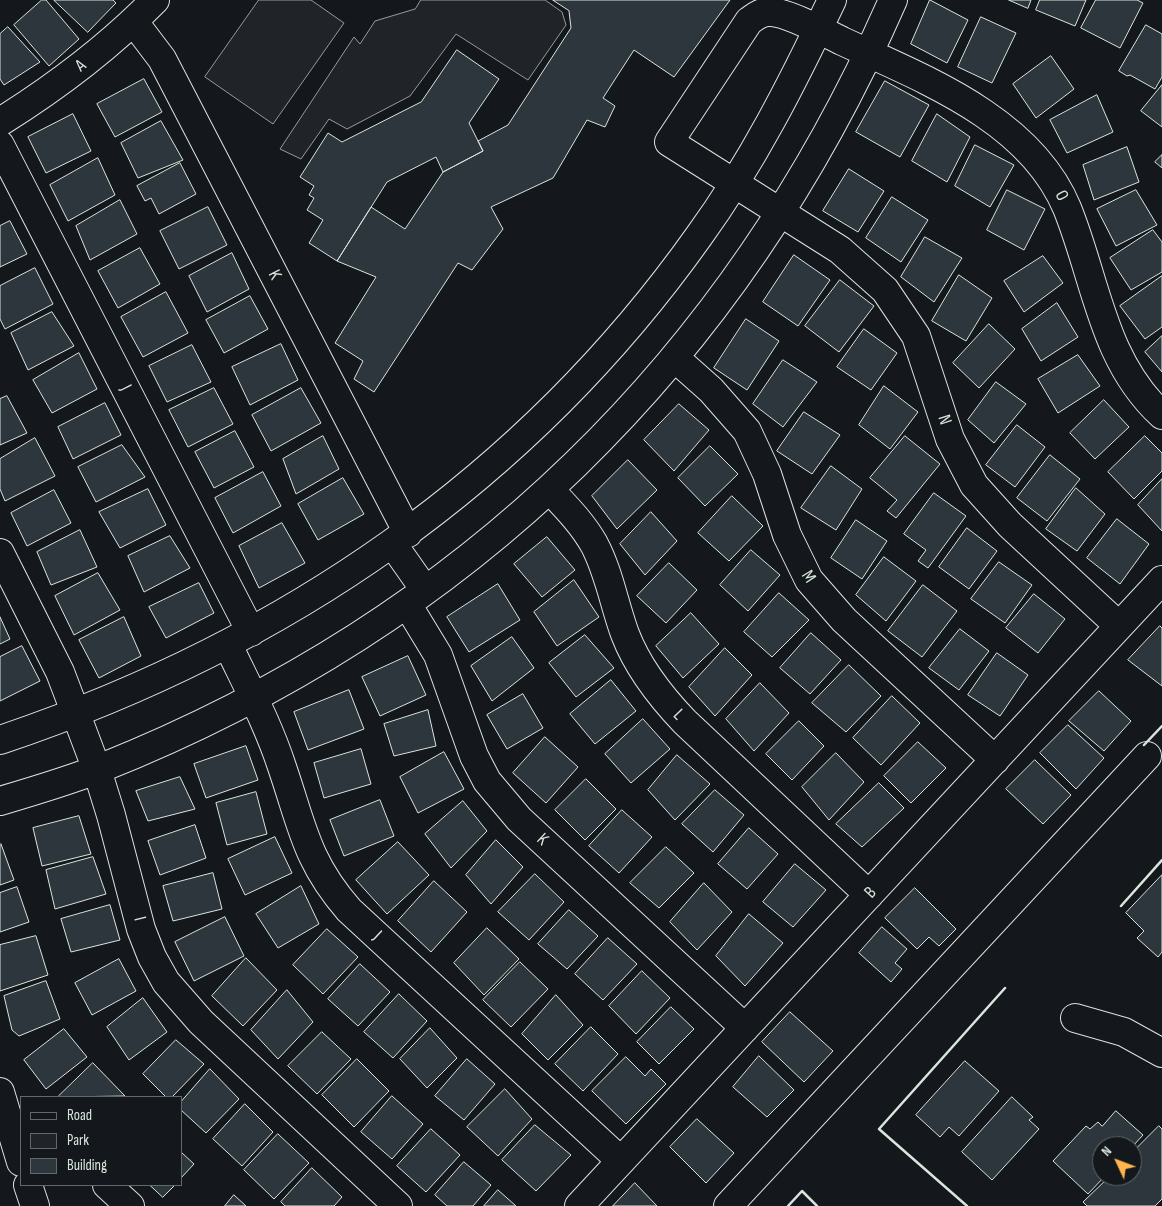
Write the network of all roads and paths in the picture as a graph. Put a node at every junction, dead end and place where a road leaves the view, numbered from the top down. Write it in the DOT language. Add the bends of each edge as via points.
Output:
graph roads {
  1 [pos="155,0"];
  2 [pos="832,0"];
  3 [pos="893,0"];
  4 [pos="134,22"];
  5 [pos="818,30"];
  6 [pos="870,54"];
  7 [pos="0,122"];
  8 [pos="670,142"];
  9 [pos="0,145"];
  10 [pos="734,183"];
  11 [pos="781,211"];
  12 [pos="675,358"];
  13 [pos="1162,415"];
  14 [pos="550,490"];
  15 [pos="400,538"];
  16 [pos="0,553"];
  17 [pos="1162,580"];
  18 [pos="416,597"];
  19 [pos="1120,626"];
  20 [pos="239,638"];
  21 [pos="254,696"];
  22 [pos="75,714"];
  23 [pos="0,740"];
  24 [pos="1147,756"];
  25 [pos="995,760"];
  26 [pos="97,770"];
  27 [pos="0,801"];
  28 [pos="869,894"];
  29 [pos="1076,1018"];
  30 [pos="745,1028"];
  31 [pos="1162,1053"];
  32 [pos="0,1086"];
  33 [pos="0,1092"];
  34 [pos="20,1105"];
  35 [pos="20,1159"];
  36 [pos="621,1161"];
  37 [pos="28,1186"];
  38 [pos="108,1186"];
  39 [pos="34,1206"];
  40 [pos="130,1206"];
  41 [pos="398,1206"];
  42 [pos="579,1206"];
  43 [pos="728,1206"];
  1 -- 4 [label="street, A"];
  2 -- 5 [label="street"];
  3 -- 6 [label="street"];
  4 -- 7 [label="street, A" via="60,82"];
  4 -- 15 [label="street, K" via="162,59"];
  5 -- 6 [label="street, O"];
  5 -- 8 [label="street, O" via="769,12 748,21"];
  5 -- 10 [label="street" via="782,101"];
  6 -- 11 [label="street" via="833,126"];
  6 -- 13 [label="street, O" via="988,114 1042,165 1066,206 1101,315 1121,362"];
  8 -- 10 [label="street, N"];
  9 -- 20 [label="street, J"];
  10 -- 11 [label="street, N"];
  10 -- 15 [label="street" via="665,283 586,374 501,458"];
  11 -- 12 [label="street"];
  11 -- 19 [label="street, N" via="840,250 885,290 916,336 950,439 974,485 1010,525"];
  12 -- 14 [label="street" via="618,422"];
  12 -- 25 [label="street, M" via="711,390 747,431 764,466 797,559 820,594"];
  14 -- 18 [label="street" via="482,548"];
  14 -- 28 [label="street, L" via="582,525 594,544 633,653 657,691 685,722"];
  15 -- 18 [label="street, K"];
  15 -- 20 [label="street"];
  16 -- 22 [label="street, I" via="60,672"];
  17 -- 19 [label="street, B"];
  18 -- 21 [label="street" via="342,646"];
  18 -- 30 [label="street, K" via="474,756 503,801"];
  19 -- 25 [label="street, B"];
  20 -- 21 [label="street, J"];
  20 -- 22 [label="street" via="164,677"];
  21 -- 26 [label="street"];
  21 -- 36 [label="street, J" via="282,766 308,848 334,893"];
  22 -- 23 [label="street"];
  22 -- 26 [label="street, I"];
  24 -- 43 [label="street"];
  25 -- 28 [label="street, B"];
  26 -- 27 [label="street"];
  26 -- 41 [label="street, I" via="141,930 166,982 201,1022"];
  28 -- 30 [label="street, B"];
  29 -- 31 [label="street" via="1124,1032"];
  30 -- 36 [label="street, B"];
  32 -- 34 [label="street"];
  33 -- 35 [label="street"];
  36 -- 42 [label="street, B"];
  37 -- 39 [label="street"];
  38 -- 40 [label="street"];
}
